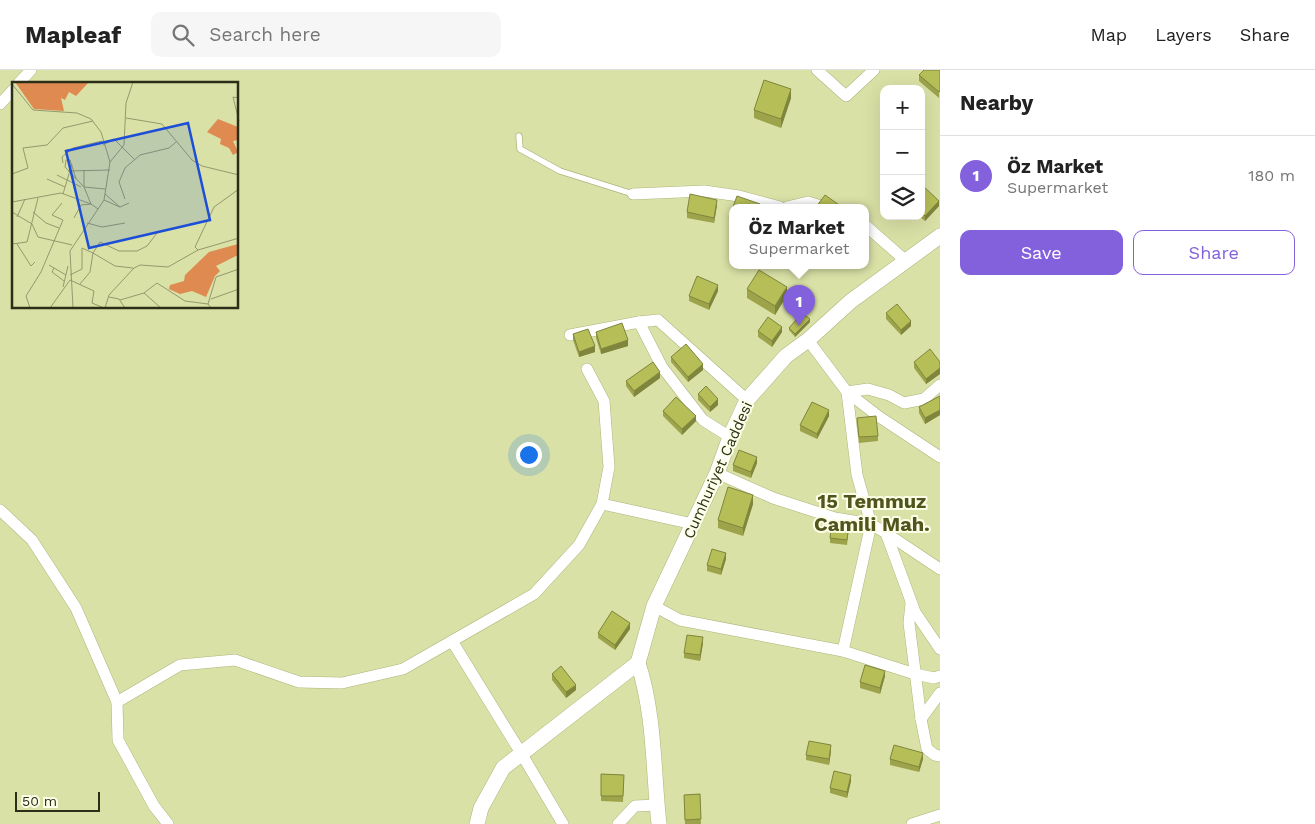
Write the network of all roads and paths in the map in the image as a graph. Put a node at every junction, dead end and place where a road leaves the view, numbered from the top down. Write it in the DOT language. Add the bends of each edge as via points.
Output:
graph roads {
  1 [pos="31,70"];
  2 [pos="817,70"];
  3 [pos="874,70"];
  4 [pos="20,82"];
  5 [pos="12,91"];
  6 [pos="0,104"];
  7 [pos="519,136"];
  8 [pos="633,194"];
  9 [pos="769,204"];
  10 [pos="800,204"];
  11 [pos="814,204"];
  12 [pos="869,229"];
  13 [pos="940,236"];
  14 [pos="906,261"];
  15 [pos="639,322"];
  16 [pos="570,335"];
  17 [pos="808,340"];
  18 [pos="587,370"];
  19 [pos="940,385"];
  20 [pos="847,392"];
  21 [pos="747,400"];
  22 [pos="730,437"];
  23 [pos="940,457"];
  24 [pos="717,473"];
  25 [pos="602,504"];
  26 [pos="0,510"];
  27 [pos="693,524"];
  28 [pos="871,524"];
  29 [pos="886,532"];
  30 [pos="940,569"];
  31 [pos="911,602"];
  32 [pos="654,606"];
  33 [pos="452,641"];
  34 [pos="940,649"];
  35 [pos="843,651"];
  36 [pos="638,663"];
  37 [pos="915,674"];
  38 [pos="940,676"];
  39 [pos="940,693"];
  40 [pos="117,702"];
  41 [pos="921,719"];
  42 [pos="522,754"];
  43 [pos="940,756"];
  44 [pos="657,805"];
  45 [pos="940,815"];
  46 [pos="168,824"];
  47 [pos="477,824"];
  48 [pos="562,824"];
  49 [pos="618,824"];
  50 [pos="659,824"];
  51 [pos="912,824"];
  1 -- 4 [label="street"];
  2 -- 3 [label="street" via="846,96"];
  5 -- 6 [label="street"];
  7 -- 8 [label="lane" via="520,149 560,171"];
  8 -- 9 [label="street" via="704,191"];
  10 -- 11 [label="street"];
  12 -- 14 [label="street"];
  13 -- 14 [label="street, Cumhuriyet Caddesi"];
  14 -- 17 [label="street, Cumhuriyet Caddesi" via="851,301"];
  15 -- 16 [label="street"];
  15 -- 21 [label="street" via="658,320"];
  15 -- 22 [label="street" via="662,367 703,420"];
  17 -- 20 [label="street"];
  17 -- 21 [label="street, Cumhuriyet Caddesi" via="786,356"];
  18 -- 25 [label="street" via="604,401 609,467"];
  19 -- 20 [label="street" via="924,399 904,403 868,389"];
  20 -- 23 [label="street"];
  20 -- 28 [label="street" via="857,475"];
  21 -- 22 [label="street, Cumhuriyet Caddesi"];
  22 -- 24 [label="street, Cumhuriyet Caddesi"];
  24 -- 27 [label="street, Cumhuriyet Caddesi"];
  24 -- 28 [label="street" via="773,498 835,518"];
  25 -- 27 [label="street"];
  25 -- 33 [label="street" via="579,545 534,594"];
  26 -- 40 [label="street" via="32,540 76,608"];
  27 -- 32 [label="street, Cumhuriyet Caddesi"];
  28 -- 29 [label="street"];
  28 -- 35 [label="street"];
  29 -- 30 [label="street"];
  29 -- 31 [label="street"];
  31 -- 34 [label="street"];
  31 -- 37 [label="street" via="908,623"];
  32 -- 35 [label="street" via="680,620"];
  32 -- 36 [label="street, Cumhuriyet Caddesi"];
  33 -- 40 [label="street" via="403,669 342,683 299,682 234,660 180,665"];
  33 -- 42 [label="street"];
  35 -- 37 [label="street"];
  36 -- 42 [label="street"];
  36 -- 44 [label="street" via="646,688"];
  37 -- 38 [label="street"];
  37 -- 41 [label="street"];
  39 -- 41 [label="street"];
  40 -- 46 [label="street" via="118,740 154,806"];
  41 -- 43 [label="street" via="927,749"];
  42 -- 47 [label="street" via="503,768"];
  42 -- 48 [label="street"];
  44 -- 49 [label="street" via="635,806"];
  44 -- 50 [label="street"];
  45 -- 51 [label="street"];
}
